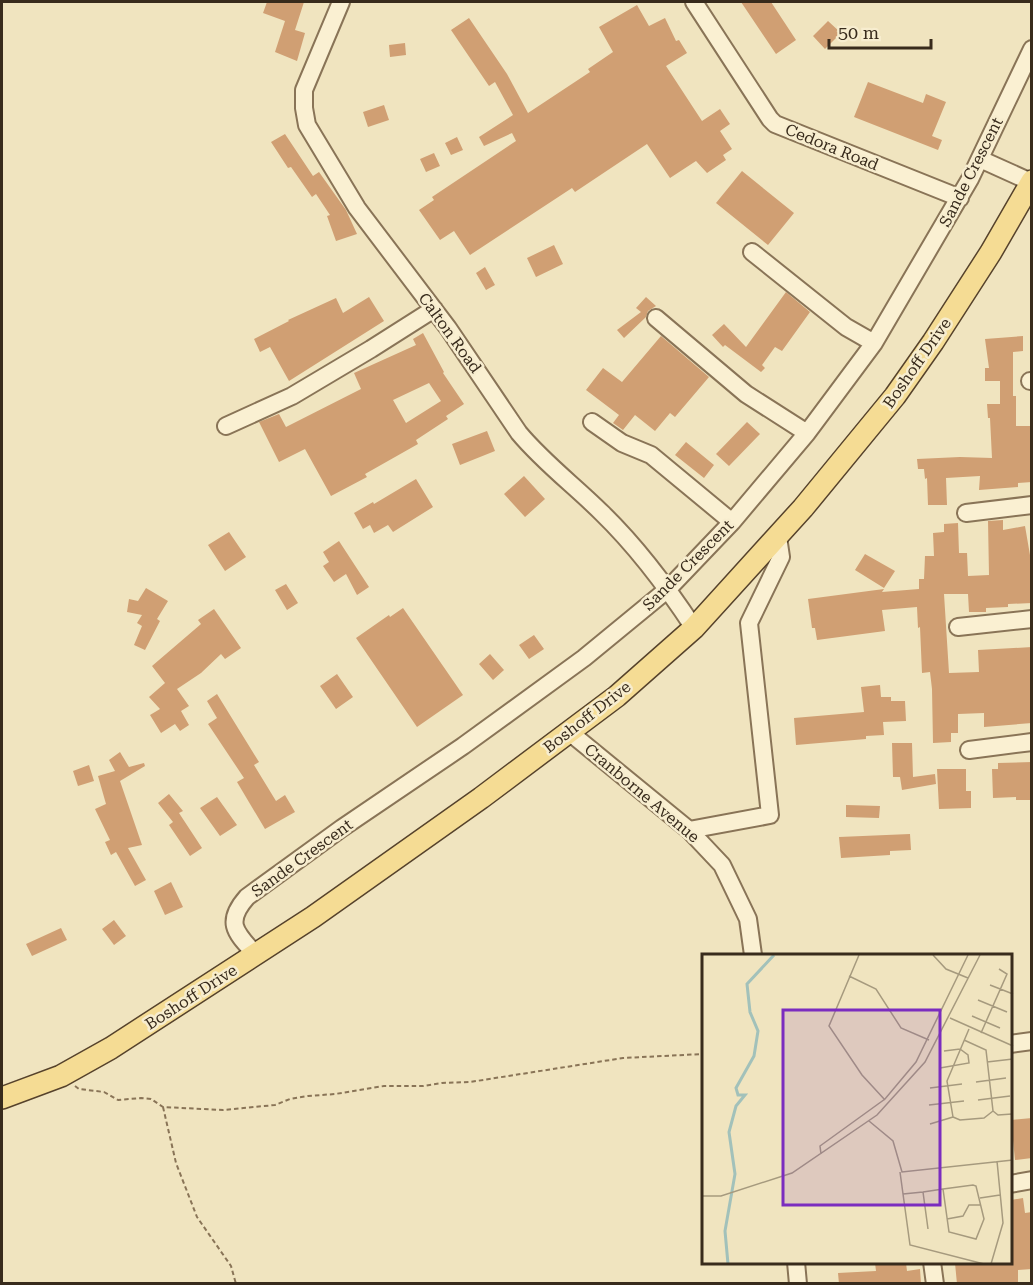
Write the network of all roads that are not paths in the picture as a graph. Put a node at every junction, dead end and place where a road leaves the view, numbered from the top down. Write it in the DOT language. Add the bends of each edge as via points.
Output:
graph roads {
  1 [pos="341,2"];
  2 [pos="699,3"];
  3 [pos="1032,49"];
  4 [pos="980,159"];
  5 [pos="1031,181"];
  6 [pos="960,198"];
  7 [pos="752,252"];
  8 [pos="434,309"];
  9 [pos="656,318"];
  10 [pos="874,343"];
  11 [pos="592,422"];
  12 [pos="226,426"];
  13 [pos="807,433"];
  14 [pos="1032,505"];
  15 [pos="966,513"];
  16 [pos="732,522"];
  17 [pos="778,537"];
  18 [pos="668,589"];
  19 [pos="1032,619"];
  20 [pos="958,627"];
  21 [pos="694,628"];
  22 [pos="568,731"];
  23 [pos="1032,742"];
  24 [pos="969,750"];
  25 [pos="689,830"];
  26 [pos="753,954"];
  27 [pos="256,955"];
  28 [pos="1032,1041"];
  29 [pos="1012,1044"];
  30 [pos="2,1098"];
  31 [pos="1032,1180"];
  32 [pos="1012,1184"];
  33 [pos="796,1264"];
  34 [pos="932,1264"];
  35 [pos="798,1284"];
  36 [pos="935,1284"];
  1 -- 8 [label="street, Calton Road" via="304,90 307,125 357,208"];
  2 -- 6 [label="street, Cedora Road" via="775,124"];
  3 -- 4 [label="street, Sande Crescent"];
  4 -- 5 [label="street"];
  4 -- 6 [label="street, Sande Crescent"];
  5 -- 17 [label="main road, Boshoff Drive" via="991,252 914,369"];
  6 -- 10 [label="street, Sande Crescent"];
  7 -- 10 [label="street" via="846,327"];
  8 -- 12 [label="street" via="292,396"];
  8 -- 18 [label="street, Calton Road" via="531,447 604,514"];
  9 -- 13 [label="street" via="746,394"];
  10 -- 13 [label="street, Sande Crescent"];
  11 -- 16 [label="street" via="622,443 651,455"];
  13 -- 16 [label="street, Sande Crescent"];
  14 -- 15 [label="street"];
  16 -- 18 [label="street, Sande Crescent"];
  17 -- 21 [label="main road, Boshoff Drive"];
  17 -- 25 [label="street" via="781,557 749,623 770,815"];
  18 -- 21 [label="street, Calton Road"];
  18 -- 27 [label="street, Sande Crescent" via="584,658 464,746 247,897 237,907 234,927"];
  19 -- 20 [label="street"];
  21 -- 22 [label="main road, Boshoff Drive" via="616,696"];
  22 -- 25 [label="street, Cranborne Avenue"];
  22 -- 27 [label="main road, Boshoff Drive" via="463,811"];
  23 -- 24 [label="street"];
  25 -- 26 [label="street, Cranborne Avenue" via="722,864 748,919"];
  27 -- 30 [label="main road, Boshoff Drive" via="111,1048 61,1076"];
  28 -- 29 [label="street"];
  31 -- 32 [label="street"];
  33 -- 35 [label="street"];
  34 -- 36 [label="street"];
}
